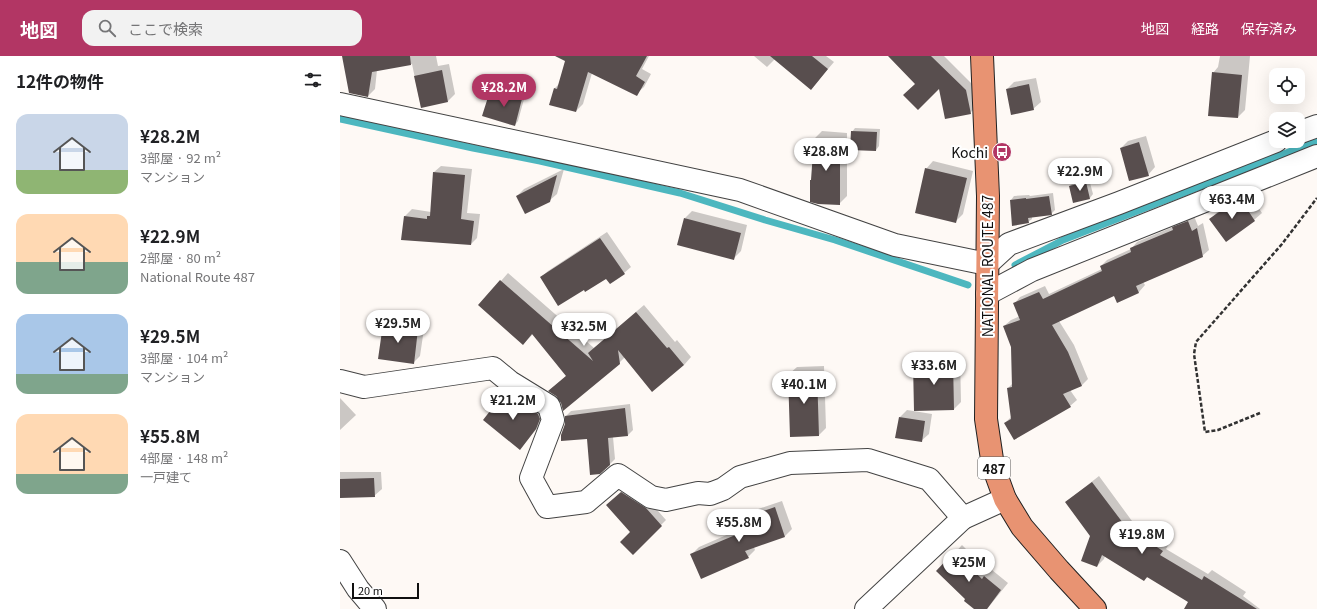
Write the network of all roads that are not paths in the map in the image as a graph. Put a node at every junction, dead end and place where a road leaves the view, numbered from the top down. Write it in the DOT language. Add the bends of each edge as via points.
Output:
graph roads {
  1 [pos="982,56"];
  2 [pos="340,104"];
  3 [pos="1317,126"];
  4 [pos="1305,130"];
  5 [pos="1269,144"];
  6 [pos="1317,156"];
  7 [pos="987,264"];
  8 [pos="987,294"];
  9 [pos="340,381"];
  10 [pos="1005,500"];
  11 [pos="963,518"];
  12 [pos="340,561"];
  13 [pos="375,609"];
  14 [pos="866,609"];
  15 [pos="1095,609"];
  1 -- 7 [label="highway, NATIONAL ROUTE 487 / 487" via="988,196"];
  2 -- 7 [label="street" via="740,190 895,245"];
  3 -- 4 [label="street"];
  5 -- 7 [label="street" via="1009,244"];
  6 -- 8 [label="street" via="1032,270"];
  7 -- 8 [label="highway, NATIONAL ROUTE 487 / 487"];
  8 -- 10 [label="highway, NATIONAL ROUTE 487 / 487" via="986,419 993,466"];
  9 -- 11 [label="street" via="364,387 493,368 510,382 549,406 553,420 531,478 547,507 586,502 618,475 651,498 666,500 698,493 710,494 723,489 740,477 790,463 868,460 929,479"];
  10 -- 11 [label="street"];
  10 -- 15 [label="highway, NATIONAL ROUTE 487 / 487" via="1022,527"];
  11 -- 14 [label="street"];
  12 -- 13 [label="street"];
}
